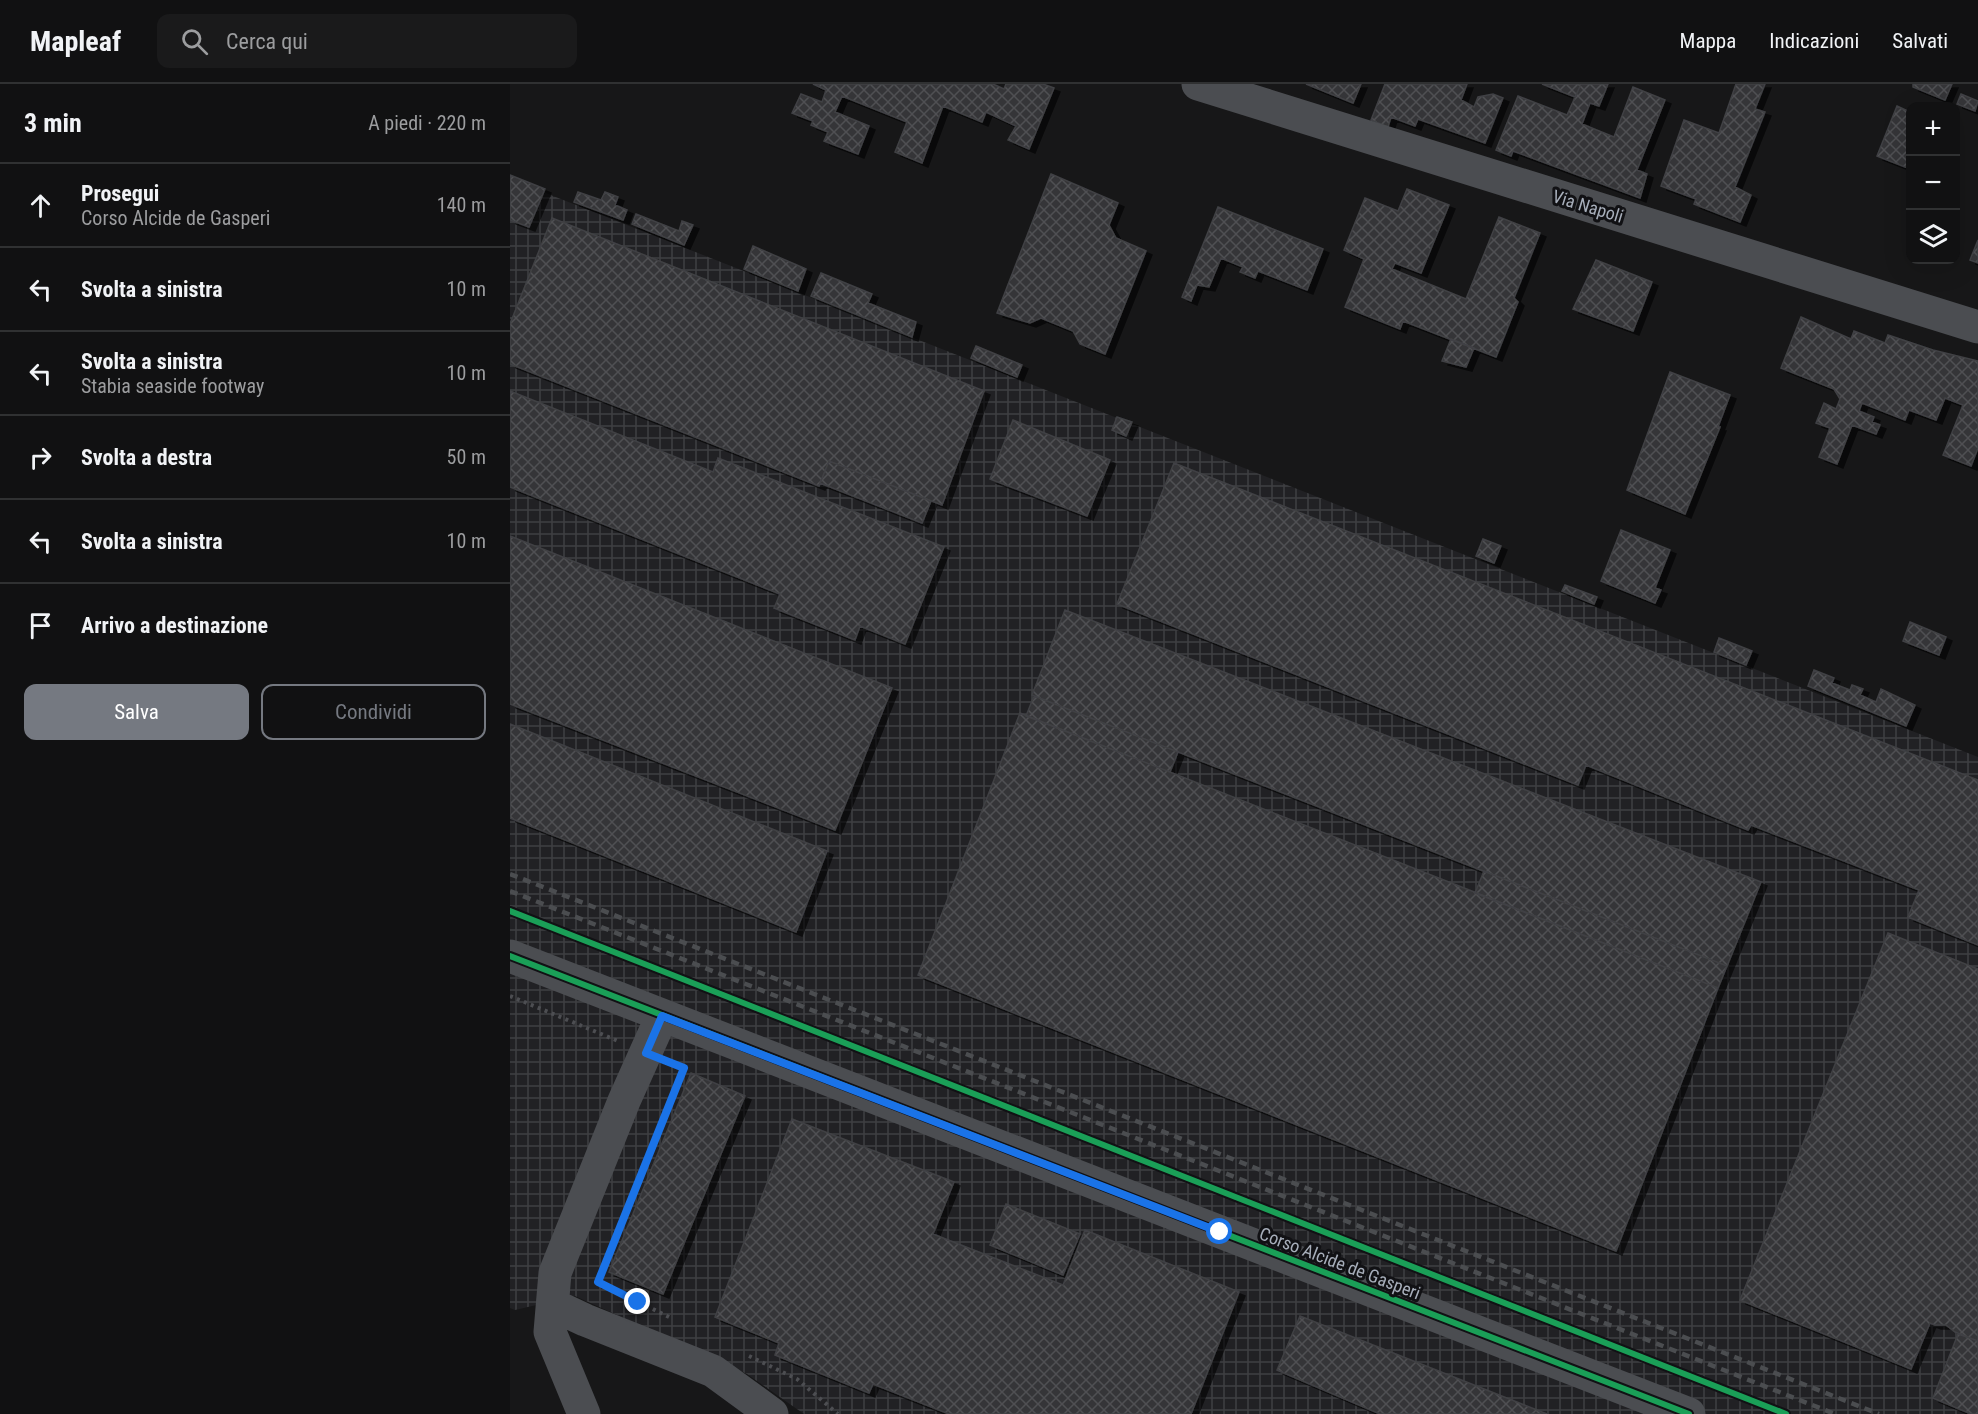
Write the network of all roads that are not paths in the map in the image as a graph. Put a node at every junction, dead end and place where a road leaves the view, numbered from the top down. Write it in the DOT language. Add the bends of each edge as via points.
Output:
graph roads {
  1 [pos="1198,84"];
  2 [pos="1978,327"];
  3 [pos="510,956"];
  4 [pos="662,1016"];
  5 [pos="553,1305"];
  6 [pos="584,1414"];
  7 [pos="772,1414"];
  8 [pos="1689,1414"];
  1 -- 2 [label="street, Via Napoli"];
  3 -- 4 [label="street, Corso Alcide de Gasperi"];
  4 -- 5 [label="street" via="555,1273"];
  4 -- 8 [label="street, Corso Alcide de Gasperi"];
  5 -- 6 [label="street" via="550,1332"];
  5 -- 7 [label="street" via="713,1371"];
}
